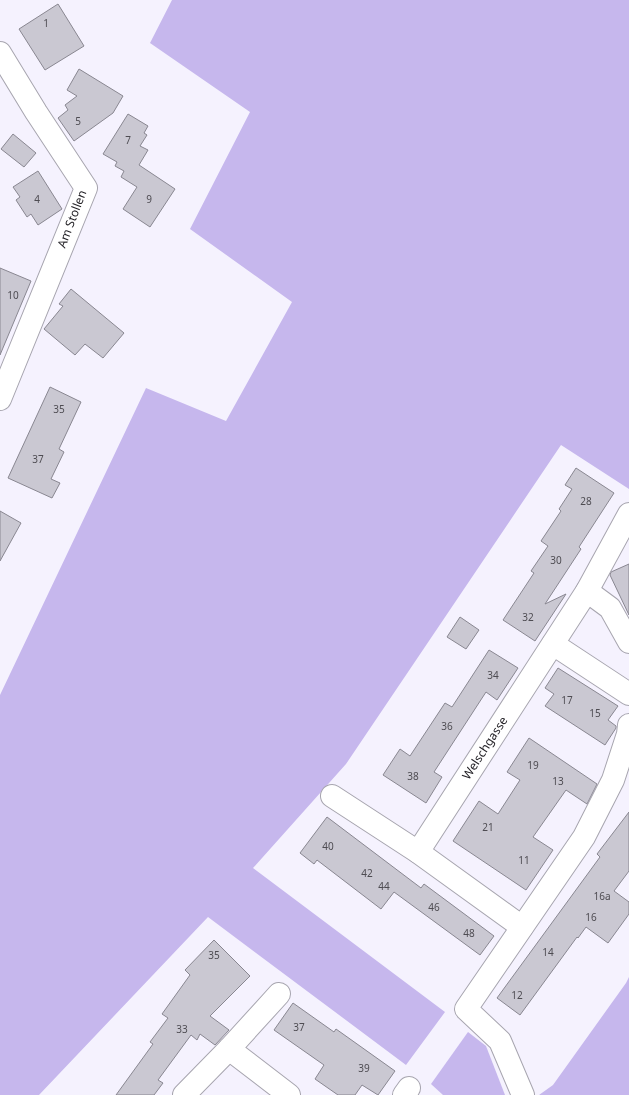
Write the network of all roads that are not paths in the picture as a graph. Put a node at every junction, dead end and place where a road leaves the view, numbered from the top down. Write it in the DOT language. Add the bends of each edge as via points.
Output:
graph roads {
  1 [pos="0,53"];
  2 [pos="0,399"];
  3 [pos="629,514"];
  4 [pos="587,591"];
  5 [pos="629,642"];
  6 [pos="553,644"];
  7 [pos="629,694"];
  8 [pos="629,725"];
  9 [pos="332,796"];
  10 [pos="418,852"];
  11 [pos="522,927"];
  12 [pos="279,994"];
  13 [pos="229,1049"];
  14 [pos="184,1095"];
  15 [pos="289,1095"];
  16 [pos="523,1095"];
  1 -- 2 [label="street, Am Stollen" via="86,188"];
  3 -- 4 [label="street, Welschgasse"];
  4 -- 5 [label="street" via="610,608"];
  4 -- 6 [label="street, Welschgasse"];
  6 -- 7 [label="street"];
  6 -- 10 [label="street, Welschgasse"];
  8 -- 11 [label="street" via="613,780 584,837"];
  9 -- 10 [label="street"];
  10 -- 11 [label="street"];
  11 -- 16 [label="street" via="466,1008 500,1041"];
  12 -- 13 [label="street"];
  13 -- 14 [label="street"];
  13 -- 15 [label="street"];
}
